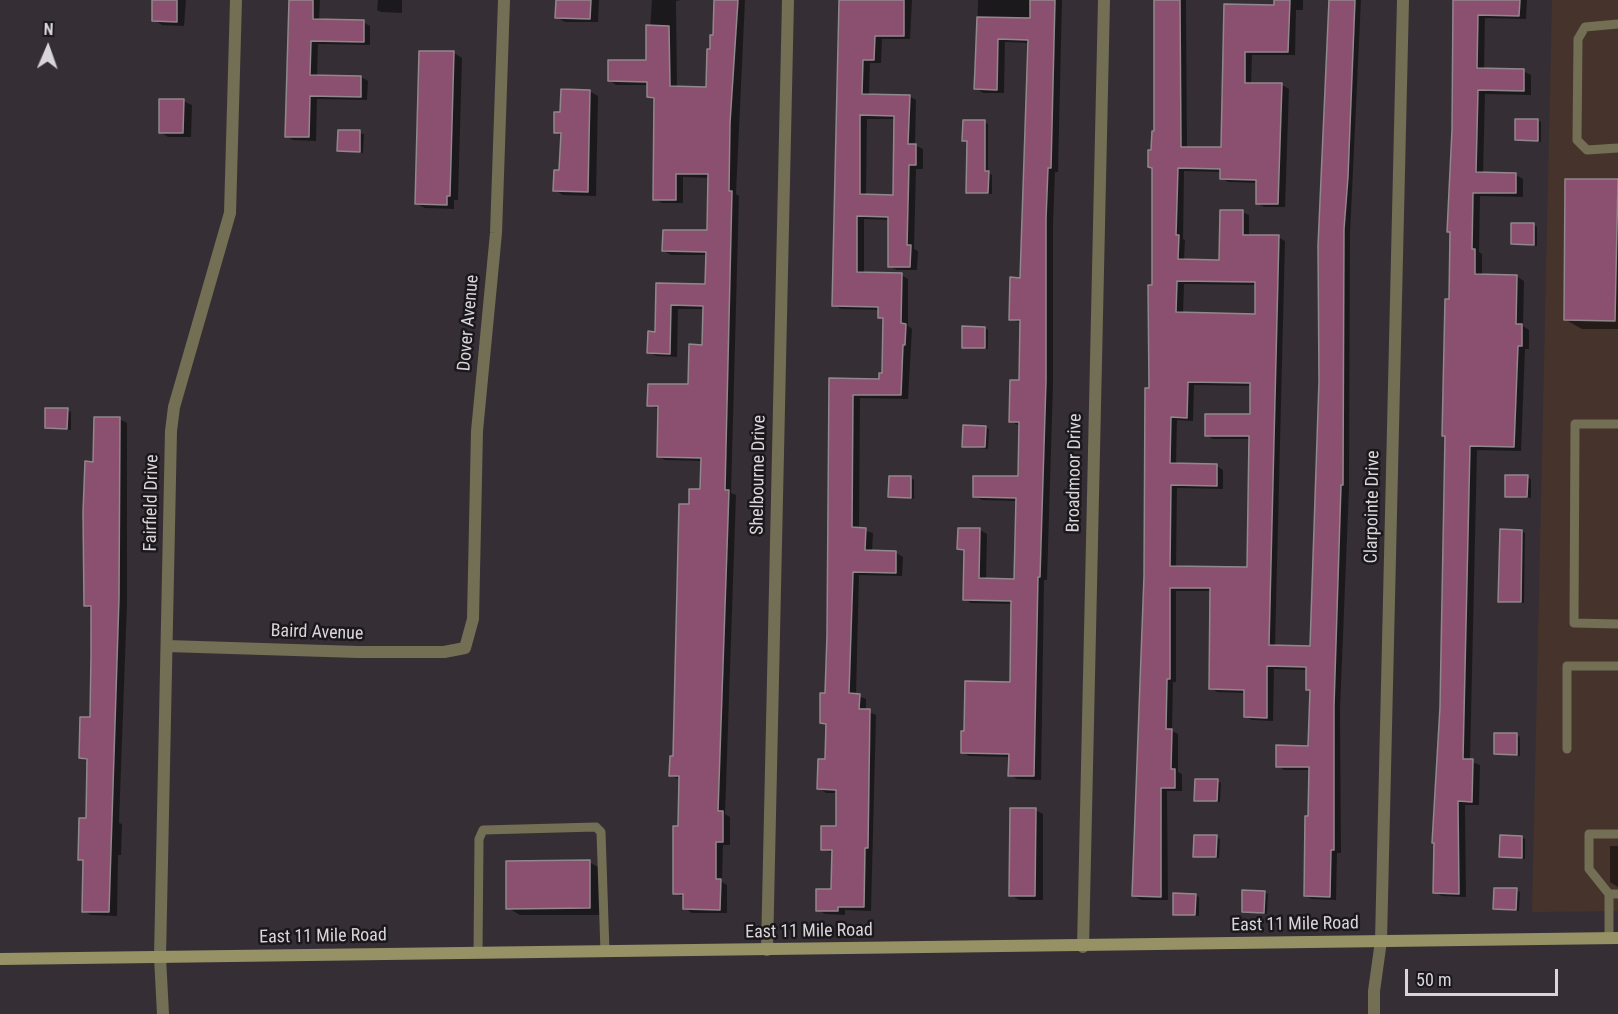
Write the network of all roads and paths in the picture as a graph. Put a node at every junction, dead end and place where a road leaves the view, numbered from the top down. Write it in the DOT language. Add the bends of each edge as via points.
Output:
graph roads {
  1 [pos="236,0"];
  2 [pos="504,0"];
  3 [pos="788,0"];
  4 [pos="1104,0"];
  5 [pos="1403,0"];
  6 [pos="1618,24"];
  7 [pos="1618,148"];
  8 [pos="1618,424"];
  9 [pos="1618,624"];
  10 [pos="167,646"];
  11 [pos="465,648"];
  12 [pos="1618,666"];
  13 [pos="1567,749"];
  14 [pos="1618,834"];
  15 [pos="1613,894"];
  16 [pos="1614,938"];
  17 [pos="1381,941"];
  18 [pos="1083,947"];
  19 [pos="767,950"];
  20 [pos="605,952"];
  21 [pos="478,953"];
  22 [pos="160,957"];
  23 [pos="0,959"];
  24 [pos="163,1014"];
  25 [pos="1374,1014"];
  1 -- 10 [label="street, Fairfield Drive" via="230,213 174,407 171,431"];
  2 -- 11 [label="street, Dover Avenue" via="496,233 477,431 473,619"];
  3 -- 19 [label="street, Shelbourne Drive"];
  4 -- 18 [label="street, Broadmoor Drive"];
  5 -- 17 [label="street, Clarpointe Drive"];
  6 -- 7 [label="lane" via="1585,27 1578,39 1578,140 1587,150"];
  8 -- 9 [label="lane" via="1575,424 1574,623"];
  10 -- 11 [label="street, Baird Avenue" via="358,652 444,652"];
  10 -- 22 [label="street, Fairfield Drive"];
  12 -- 13 [label="lane" via="1567,666"];
  14 -- 15 [label="lane" via="1589,834 1589,869"];
  15 -- 16 [label="lane"];
  16 -- 17 [label="main road, East 11 Mile Road"];
  17 -- 18 [label="main road, East 11 Mile Road"];
  17 -- 25 [label="street, Clarpointe Drive"];
  18 -- 19 [label="main road, East 11 Mile Road"];
  19 -- 20 [label="main road, East 11 Mile Road"];
  20 -- 21 [label="main road, East 11 Mile Road"];
  20 -- 21 [label="lane" via="601,832 596,827 483,830 479,839"];
  21 -- 22 [label="main road, East 11 Mile Road"];
  22 -- 23 [label="main road, East 11 Mile Road"];
  22 -- 24 [label="street, Fairfield Drive"];
}
